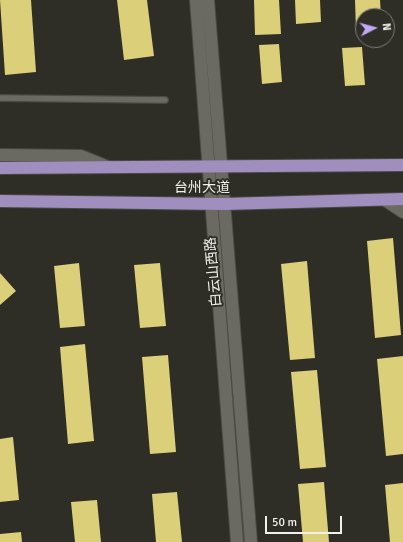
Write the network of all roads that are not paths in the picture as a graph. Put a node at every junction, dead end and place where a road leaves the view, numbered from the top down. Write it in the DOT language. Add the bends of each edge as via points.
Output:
graph roads {
  1 [pos="196,0"];
  2 [pos="208,0"];
  3 [pos="0,98"];
  4 [pos="165,100"];
  5 [pos="0,155"];
  6 [pos="403,165"];
  7 [pos="0,168"];
  8 [pos="110,168"];
  9 [pos="215,168"];
  10 [pos="403,199"];
  11 [pos="385,200"];
  12 [pos="0,201"];
  13 [pos="211,203"];
  14 [pos="224,204"];
  15 [pos="403,212"];
  16 [pos="237,542"];
  17 [pos="251,542"];
  1 -- 9 [label="main road, 白云山西路"];
  2 -- 9 [label="main road, 白云山西路"];
  3 -- 4 [label="lane"];
  5 -- 8 [label="main road" via="81,156"];
  6 -- 9 [label="main road, 台州大道"];
  7 -- 8 [label="main road, 台州大道"];
  8 -- 9 [label="main road, 台州大道"];
  9 -- 13 [label="main road, 白云山西路"];
  9 -- 14 [label="main road, 白云山西路"];
  10 -- 11 [label="main road, 台州大道"];
  11 -- 14 [label="main road, 台州大道"];
  11 -- 15 [label="main road"];
  12 -- 13 [label="main road, 台州大道"];
  13 -- 14 [label="main road, 台州大道"];
  13 -- 16 [label="main road, 白云山西路"];
  14 -- 17 [label="main road, 白云山西路"];
}
